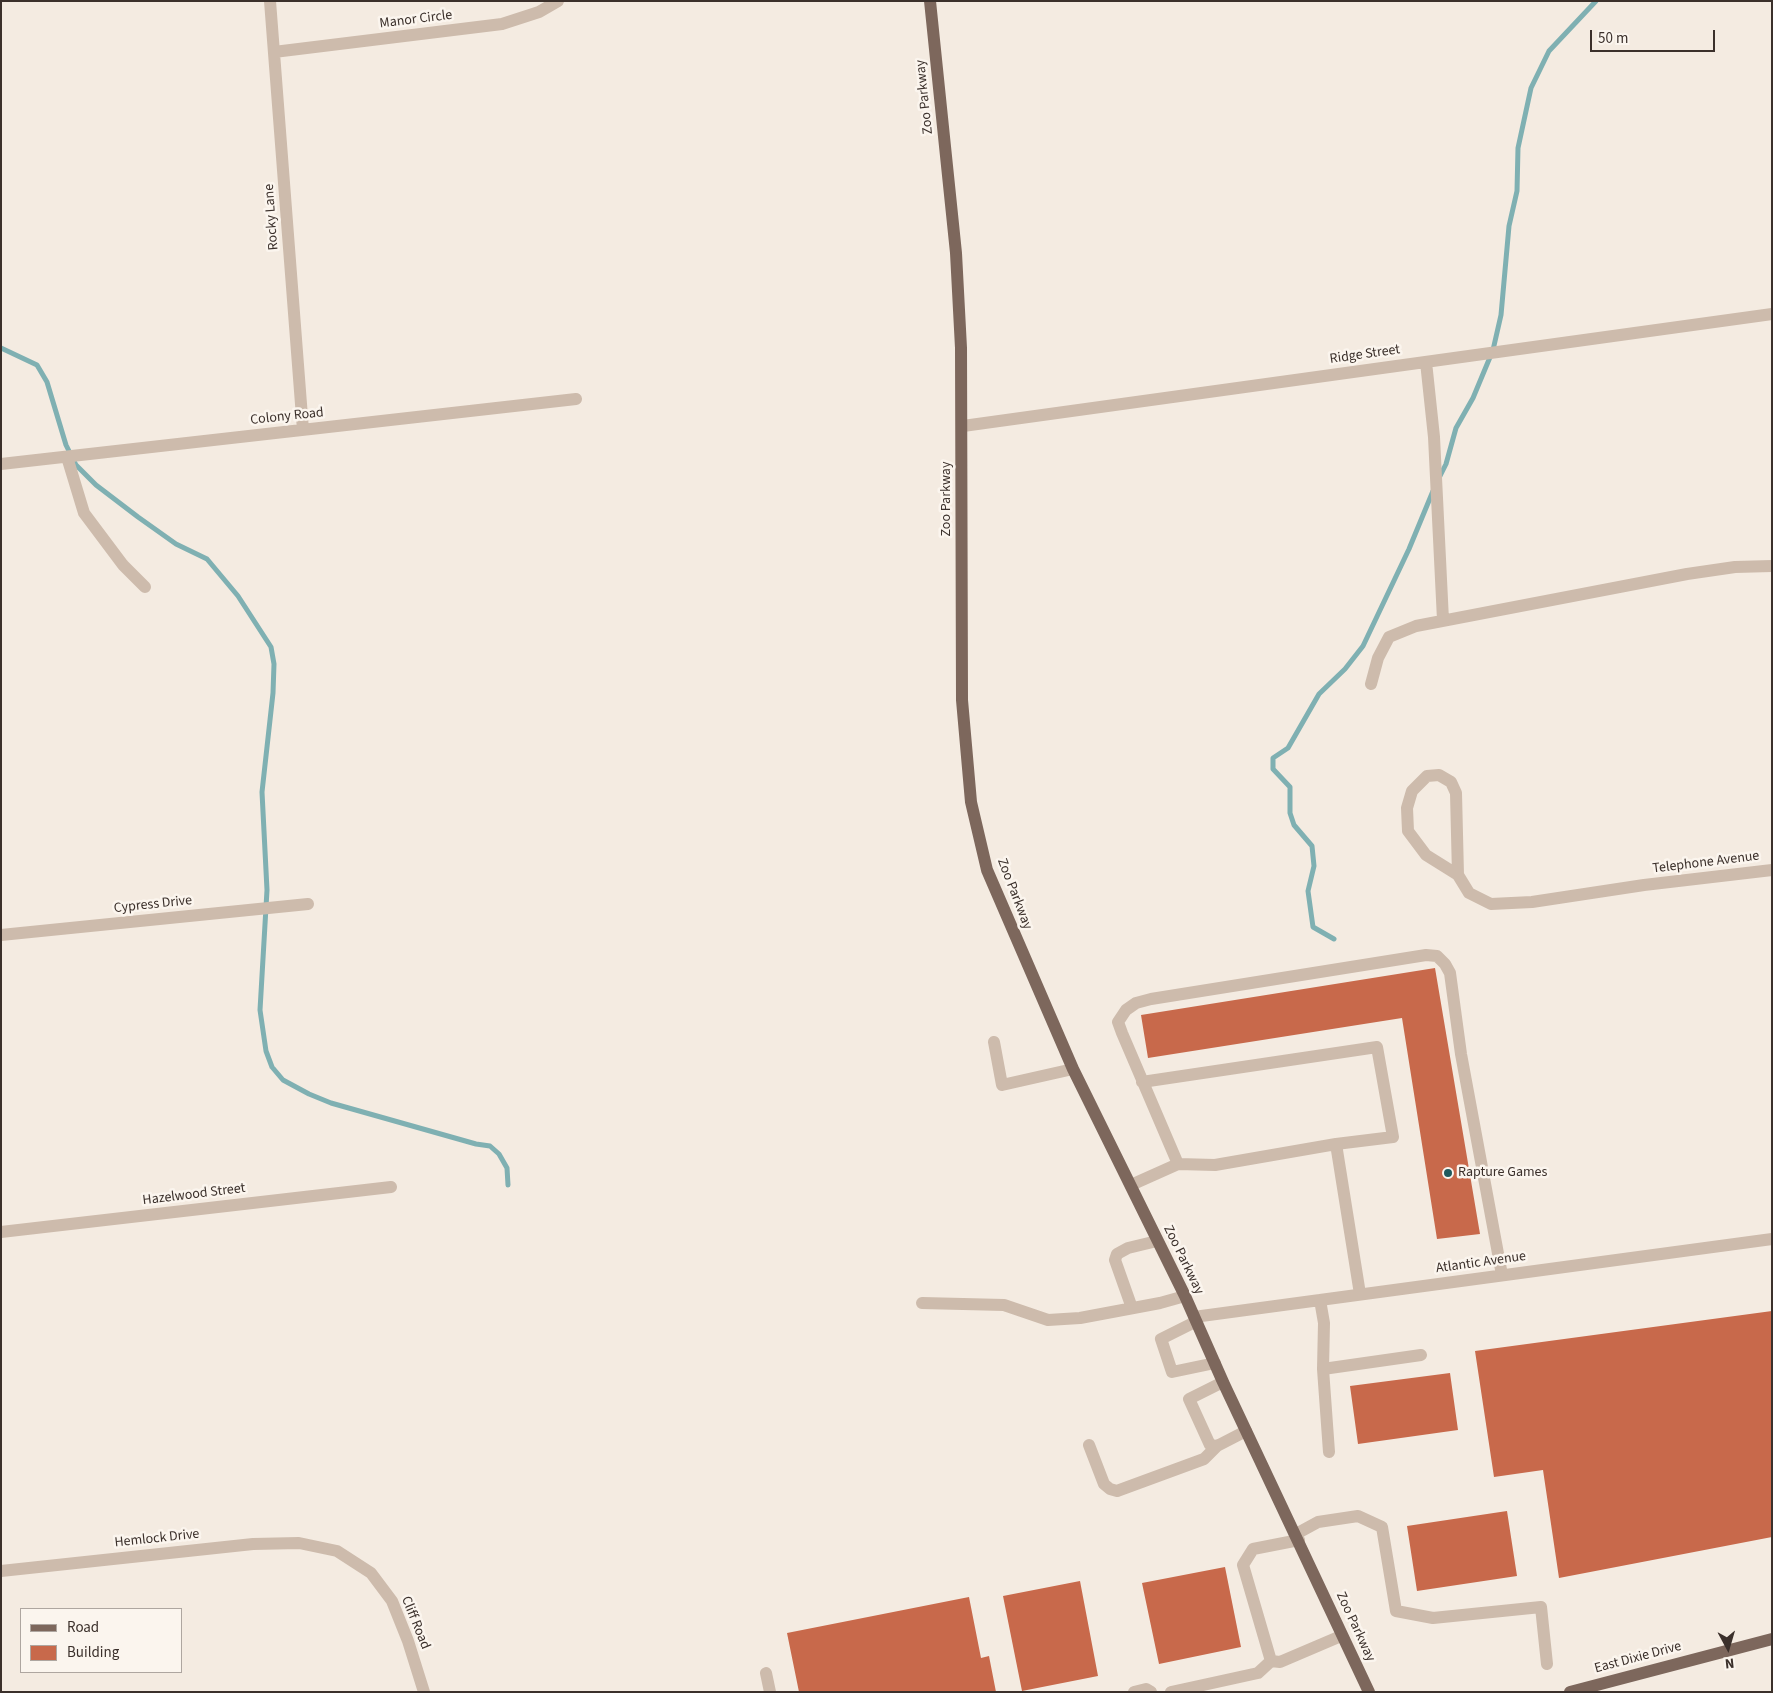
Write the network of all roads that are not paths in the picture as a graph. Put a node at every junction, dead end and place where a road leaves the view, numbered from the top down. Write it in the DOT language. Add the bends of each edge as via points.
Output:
graph roads {
  1 [pos="270,1"];
  2 [pos="558,1"];
  3 [pos="930,1"];
  4 [pos="274,52"];
  5 [pos="1772,314"];
  6 [pos="1426,362"];
  7 [pos="576,399"];
  8 [pos="963,426"];
  9 [pos="304,430"];
  10 [pos="67,457"];
  11 [pos="1,464"];
  12 [pos="1772,566"];
  13 [pos="145,587"];
  14 [pos="1443,620"];
  15 [pos="1371,684"];
  16 [pos="1772,870"];
  17 [pos="1458,874"];
  18 [pos="308,904"];
  19 [pos="1,935"];
  20 [pos="994,1042"];
  21 [pos="1073,1069"];
  22 [pos="1142,1082"];
  23 [pos="1336,1144"];
  24 [pos="1178,1164"];
  25 [pos="1131,1185"];
  26 [pos="391,1187"];
  27 [pos="1,1232"];
  28 [pos="1772,1238"];
  29 [pos="1157,1241"];
  30 [pos="1502,1275"];
  31 [pos="1360,1294"];
  32 [pos="1185,1296"];
  33 [pos="1320,1300"];
  34 [pos="922,1303"];
  35 [pos="1132,1308"];
  36 [pos="1196,1319"];
  37 [pos="1421,1355"];
  38 [pos="1214,1362"];
  39 [pos="1323,1369"];
  40 [pos="1223,1382"];
  41 [pos="1246,1431"];
  42 [pos="1089,1445"];
  43 [pos="1217,1446"];
  44 [pos="1329,1452"];
  45 [pos="1297,1537"];
  46 [pos="315,1546"];
  47 [pos="1,1571"];
  48 [pos="1341,1636"];
  49 [pos="1772,1639"];
  50 [pos="1271,1660"];
  51 [pos="1547,1664"];
  52 [pos="766,1673"];
  53 [pos="424,1692"];
  54 [pos="770,1692"];
  55 [pos="1134,1692"];
  56 [pos="1151,1692"];
  57 [pos="1171,1692"];
  58 [pos="1369,1692"];
  59 [pos="1570,1692"];
  1 -- 4 [label="street, Rocky Lane"];
  2 -- 4 [label="street, Manor Circle" via="539,12 502,24"];
  3 -- 8 [label="main road, Zoo Parkway" via="956,253"];
  4 -- 9 [label="street, Rocky Lane"];
  5 -- 6 [label="street, Ridge Street"];
  6 -- 8 [label="street, Ridge Street"];
  6 -- 14 [label="street" via="1434,437"];
  7 -- 9 [label="street, Colony Road"];
  8 -- 21 [label="main road, Zoo Parkway" via="962,700 971,802 987,870"];
  9 -- 10 [label="street, Colony Road"];
  10 -- 11 [label="street, Colony Road"];
  10 -- 13 [label="street" via="84,513 123,565"];
  12 -- 14 [label="street" via="1687,574"];
  14 -- 15 [label="street" via="1389,637 1378,658"];
  16 -- 17 [label="street, Telephone Avenue" via="1532,902 1491,904 1469,893"];
  17 -- 17 [label="street" via="1456,793 1451,782 1439,776 1427,776 1412,791 1407,808 1408,831 1426,855"];
  18 -- 19 [label="street, Cypress Drive"];
  20 -- 21 [label="street" via="1002,1085"];
  21 -- 25 [label="main road, Zoo Parkway"];
  22 -- 23 [label="street" via="1377,1047 1393,1137"];
  22 -- 24 [label="street"];
  22 -- 30 [label="street" via="1118,1022 1136,1003 1426,955 1437,956 1450,973 1462,1064"];
  23 -- 24 [label="street" via="1215,1166"];
  23 -- 31 [label="street"];
  24 -- 25 [label="street"];
  25 -- 29 [label="main road, Zoo Parkway"];
  26 -- 27 [label="street, Hazelwood Street"];
  28 -- 30 [label="street, Atlantic Avenue"];
  29 -- 32 [label="main road, Zoo Parkway"];
  29 -- 35 [label="street" via="1117,1254 1115,1260"];
  30 -- 31 [label="street, Atlantic Avenue"];
  31 -- 33 [label="street, Atlantic Avenue"];
  32 -- 35 [label="street"];
  32 -- 36 [label="main road, Zoo Parkway"];
  33 -- 36 [label="street, Atlantic Avenue"];
  33 -- 39 [label="street" via="1324,1323"];
  34 -- 35 [label="street" via="1004,1305 1048,1320 1080,1318"];
  36 -- 38 [label="main road, Zoo Parkway"];
  36 -- 38 [label="street, Atlantic Avenue" via="1161,1340 1172,1372"];
  37 -- 39 [label="street"];
  38 -- 40 [label="main road, Zoo Parkway"];
  39 -- 44 [label="street"];
  40 -- 41 [label="main road, Zoo Parkway"];
  40 -- 43 [label="street" via="1189,1399 1210,1445"];
  41 -- 43 [label="street"];
  41 -- 45 [label="main road, Zoo Parkway"];
  42 -- 43 [label="street" via="1104,1484 1117,1491 1204,1459"];
  45 -- 48 [label="main road, Zoo Parkway"];
  45 -- 50 [label="street" via="1253,1549 1243,1566"];
  45 -- 51 [label="street" via="1318,1522 1358,1516 1382,1527 1396,1611 1433,1618 1541,1607"];
  46 -- 47 [label="street, Hemlock Drive" via="300,1543 254,1544"];
  46 -- 53 [label="street, Cliff Road" via="337,1551 370,1573 392,1601"];
  48 -- 50 [label="street" via="1280,1662"];
  48 -- 58 [label="main road, Zoo Parkway"];
  49 -- 59 [label="main road, East Dixie Drive"];
  50 -- 57 [label="street" via="1258,1673"];
  52 -- 54 [label="street"];
  55 -- 56 [label="street" via="1146,1689"];
}
